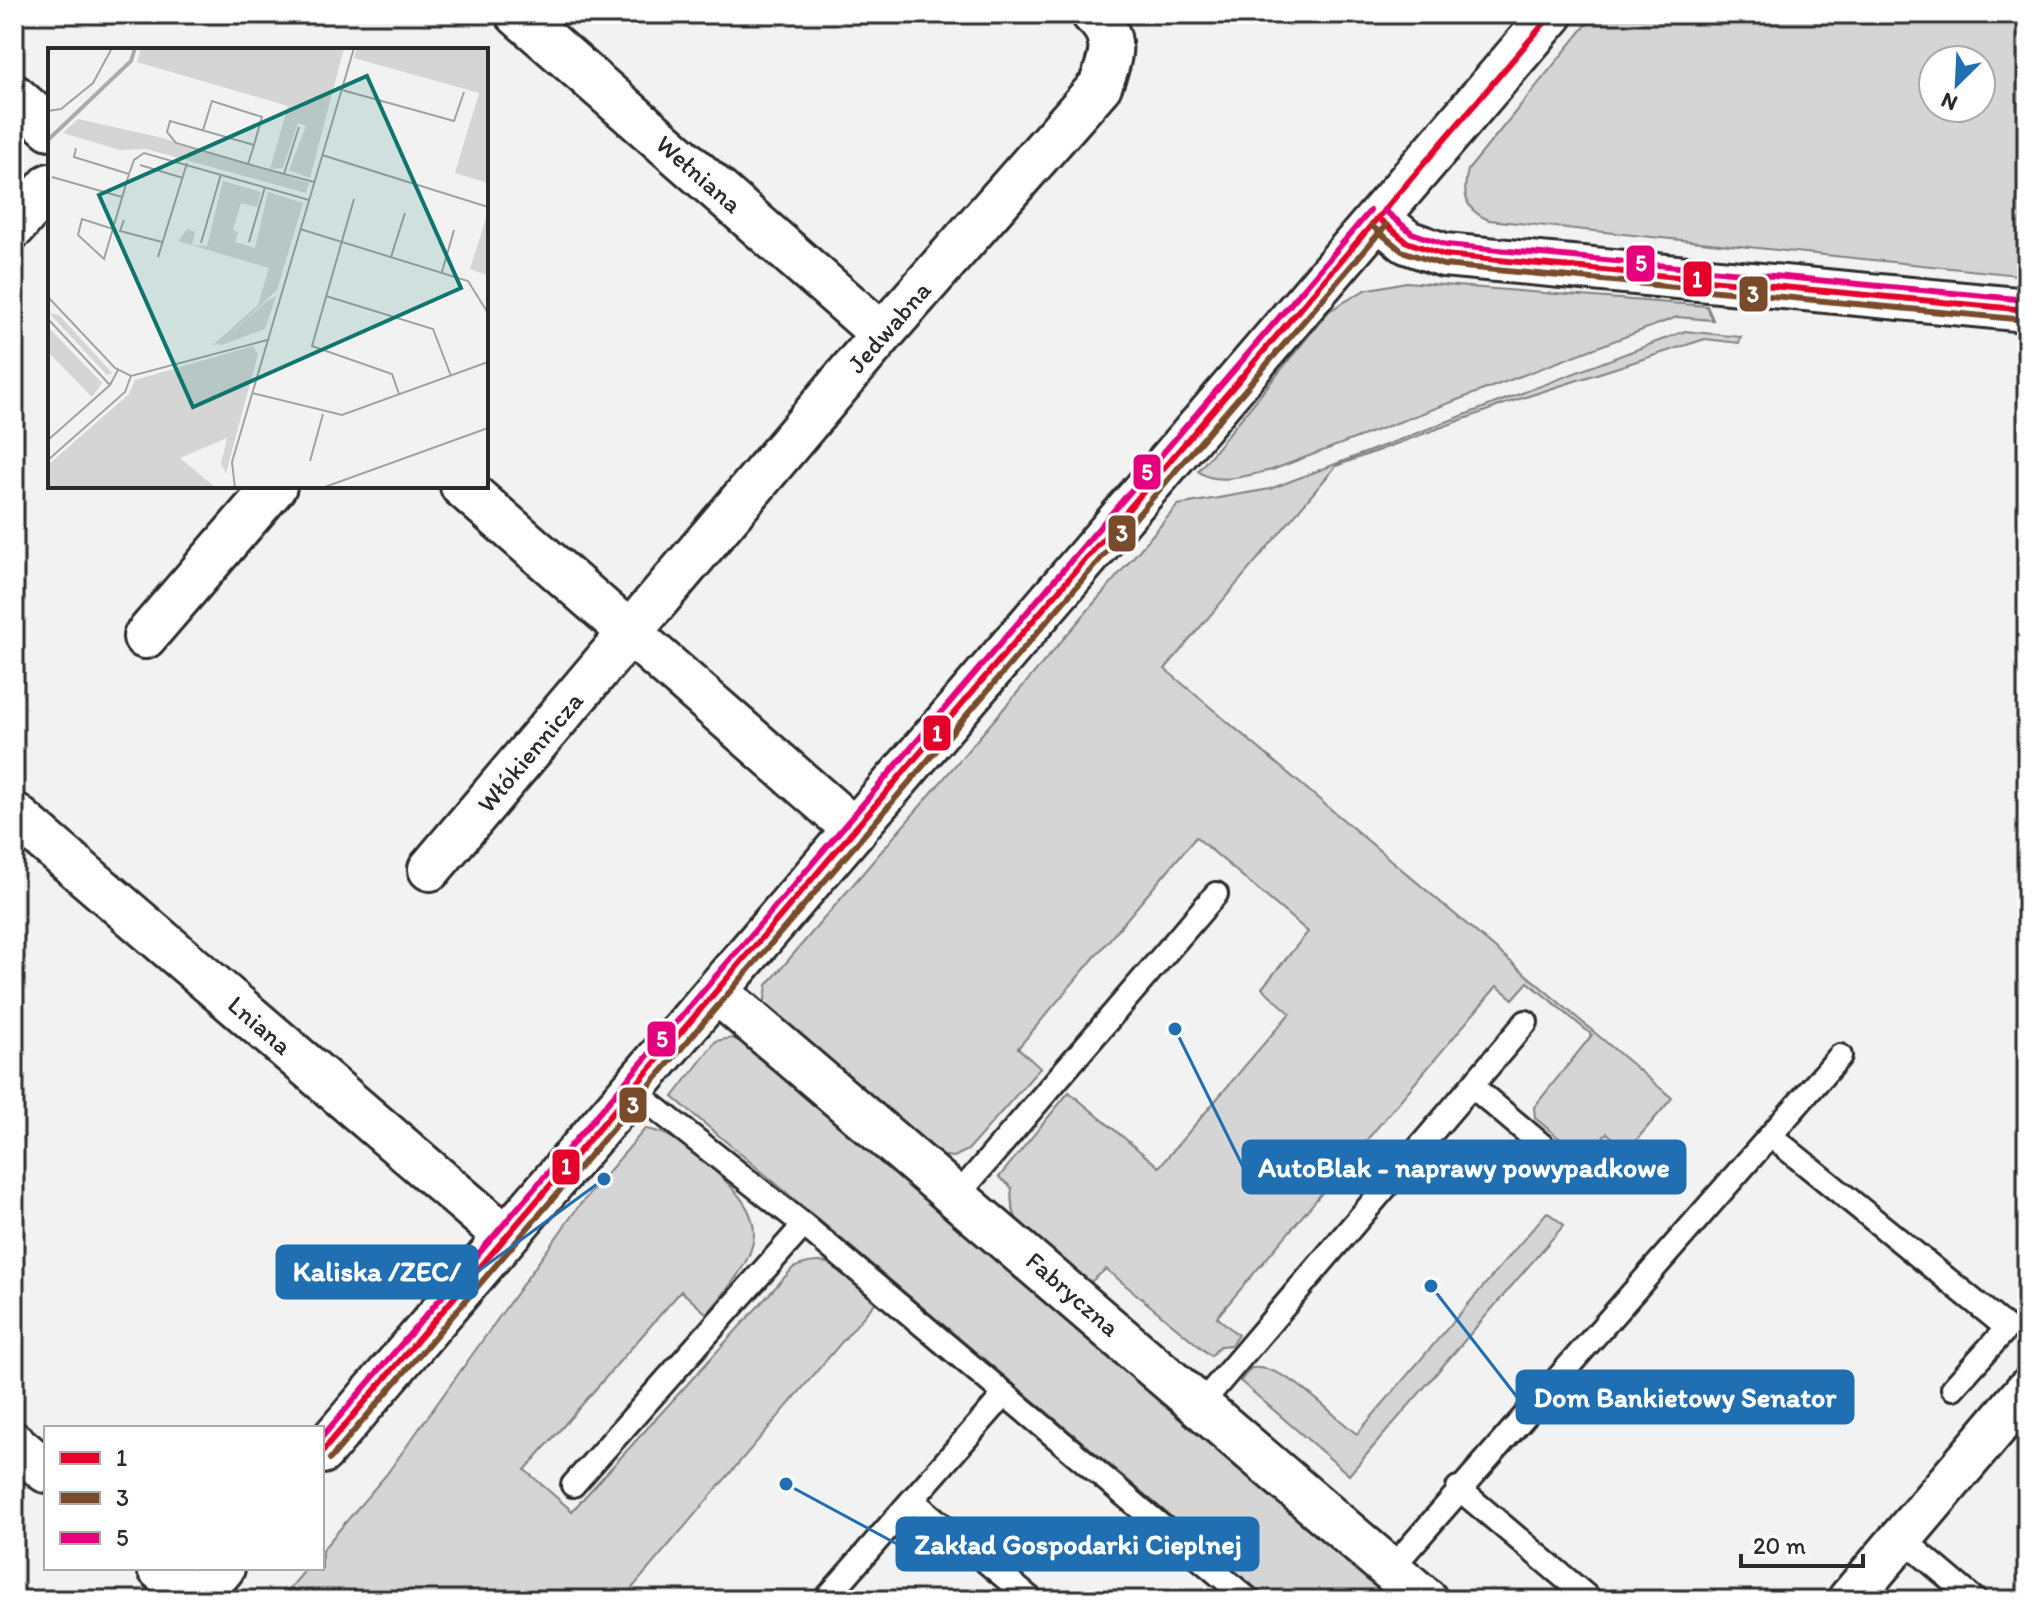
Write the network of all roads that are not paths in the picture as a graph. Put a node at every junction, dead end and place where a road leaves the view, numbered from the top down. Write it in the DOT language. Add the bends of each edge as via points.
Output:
graph roads {
  1 [pos="517,14"];
  2 [pos="1093,14"];
  3 [pos="1552,14"];
  4 [pos="14,96"];
  5 [pos="48,126"];
  6 [pos="48,187"];
  7 [pos="1378,218"];
  8 [pos="14,227"];
  9 [pos="2027,310"];
  10 [pos="882,334"];
  11 [pos="273,488"];
  12 [pos="464,488"];
  13 [pos="630,635"];
  14 [pos="145,637"];
  15 [pos="14,814"];
  16 [pos="855,830"];
  17 [pos="430,869"];
  18 [pos="1216,894"];
  19 [pos="717,992"];
  20 [pos="1526,1022"];
  21 [pos="1840,1056"];
  22 [pos="1472,1086"];
  23 [pos="633,1090"];
  24 [pos="1771,1136"];
  25 [pos="1570,1169"];
  26 [pos="958,1195"];
  27 [pos="804,1225"];
  28 [pos="506,1237"];
  29 [pos="1953,1388"];
  30 [pos="2027,1390"];
  31 [pos="1005,1394"];
  32 [pos="1201,1404"];
  33 [pos="14,1444"];
  34 [pos="324,1450"];
  35 [pos="44,1469"];
  36 [pos="573,1485"];
  37 [pos="1458,1488"];
  38 [pos="912,1500"];
  39 [pos="1902,1538"];
  40 [pos="161,1570"];
  41 [pos="221,1570"];
  42 [pos="1390,1570"];
  43 [pos="196,1600"];
  44 [pos="825,1600"];
  45 [pos="1032,1600"];
  46 [pos="1249,1600"];
  47 [pos="1426,1600"];
  48 [pos="1591,1600"];
  49 [pos="1849,1600"];
  50 [pos="1975,1600"];
  1 -- 10 [label="street, Wełniana"];
  2 -- 10 [label="street, Jedwabna" via="1105,25 1113,52 1100,86"];
  3 -- 7 [label="street"];
  4 -- 5 [label="street"];
  6 -- 8 [label="street"];
  7 -- 9 [label="street" via="1407,242 1444,255"];
  7 -- 16 [label="street"];
  10 -- 13 [label="street, Jedwabna"];
  11 -- 14 [label="street"];
  12 -- 13 [label="street"];
  13 -- 16 [label="street"];
  13 -- 17 [label="street, Włókiennicza"];
  15 -- 28 [label="street, Lniana"];
  16 -- 19 [label="street"];
  18 -- 26 [label="lane"];
  19 -- 23 [label="street"];
  19 -- 26 [label="street, Fabryczna"];
  20 -- 22 [label="lane"];
  21 -- 24 [label="lane"];
  22 -- 25 [label="lane"];
  22 -- 32 [label="lane"];
  23 -- 27 [label="lane"];
  23 -- 28 [label="street"];
  24 -- 29 [label="lane" via="2007,1328"];
  24 -- 37 [label="lane"];
  26 -- 32 [label="street, Fabryczna"];
  27 -- 31 [label="lane"];
  27 -- 36 [label="lane"];
  28 -- 34 [label="street"];
  30 -- 39 [label="street"];
  31 -- 38 [label="lane"];
  31 -- 46 [label="lane"];
  32 -- 42 [label="street, Fabryczna"];
  33 -- 35 [label="street"];
  37 -- 42 [label="lane"];
  37 -- 48 [label="lane"];
  38 -- 44 [label="lane"];
  38 -- 45 [label="lane"];
  39 -- 49 [label="street"];
  39 -- 50 [label="lane"];
  40 -- 43 [label="street"];
  41 -- 43 [label="street"];
  42 -- 47 [label="street, Fabryczna"];
}
